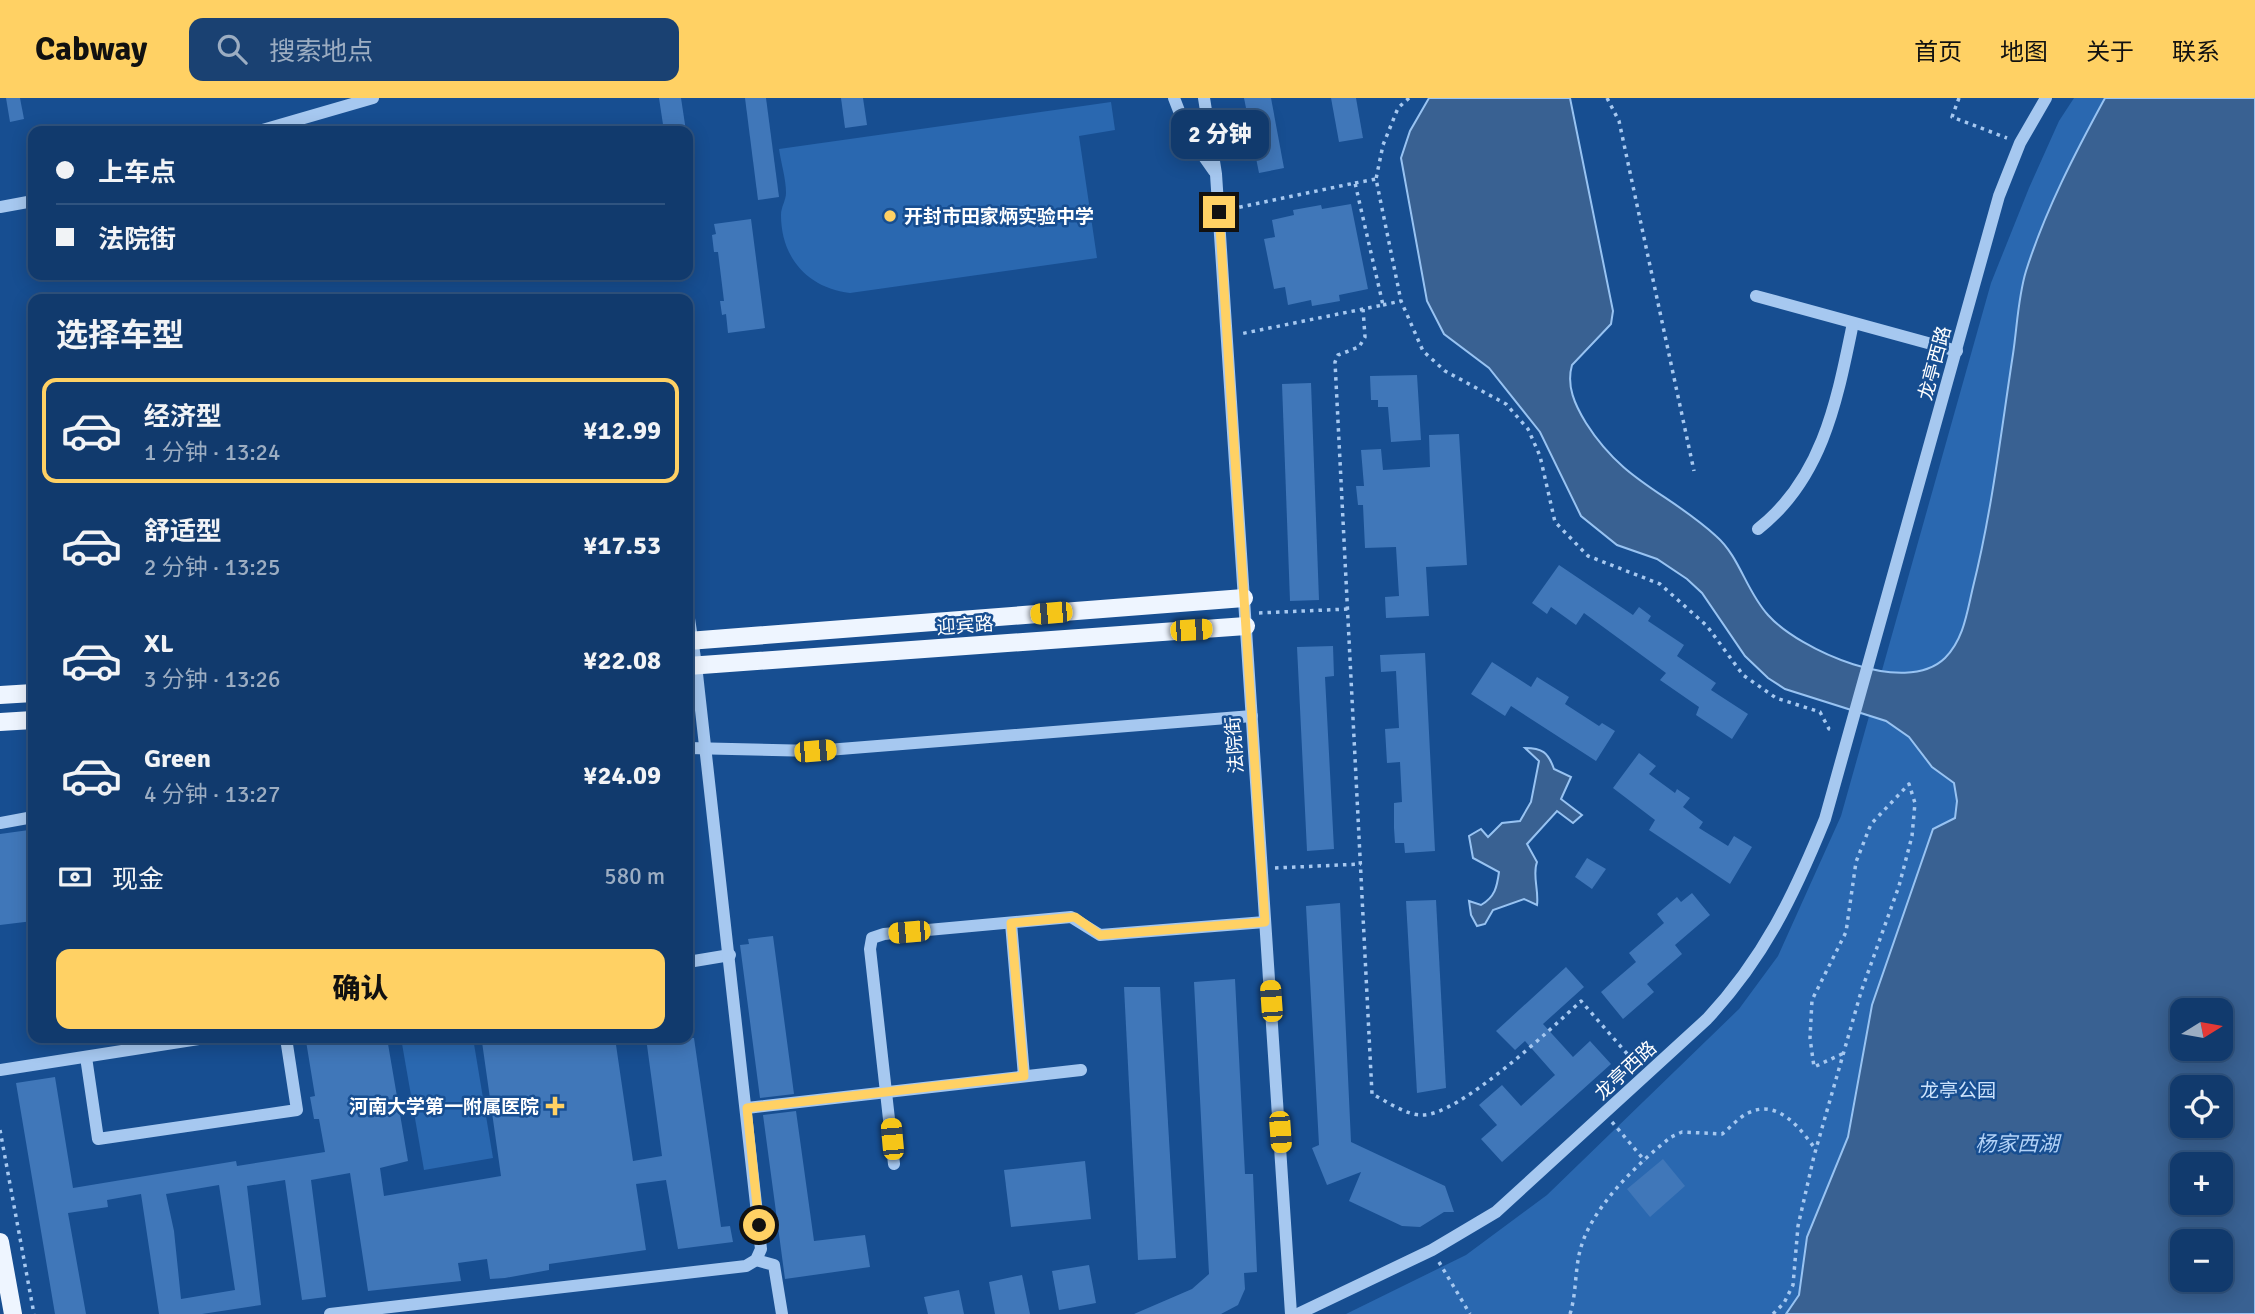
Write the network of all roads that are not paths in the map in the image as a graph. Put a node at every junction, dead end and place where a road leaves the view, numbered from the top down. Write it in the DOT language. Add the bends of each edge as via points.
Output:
graph roads {
  1 [pos="373,98"];
  2 [pos="1174,98"];
  3 [pos="1204,98"];
  4 [pos="2046,98"];
  5 [pos="276,126"];
  6 [pos="1216,174"];
  7 [pos="28,202"];
  8 [pos="0,207"];
  9 [pos="1756,296"];
  10 [pos="1853,323"];
  11 [pos="1957,351"];
  12 [pos="1758,529"];
  13 [pos="1245,612"];
  14 [pos="693,641"];
  15 [pos="693,665"];
  16 [pos="693,671"];
  17 [pos="28,693"];
  18 [pos="0,695"];
  19 [pos="1252,716"];
  20 [pos="28,720"];
  21 [pos="0,722"];
  22 [pos="693,748"];
  23 [pos="706,748"];
  24 [pos="28,818"];
  25 [pos="0,822"];
  26 [pos="1265,922"];
  27 [pos="1011,923"];
  28 [pos="730,955"];
  29 [pos="693,961"];
  30 [pos="163,1043"];
  31 [pos="287,1043"];
  32 [pos="86,1056"];
  33 [pos="0,1070"];
  34 [pos="1081,1070"];
  35 [pos="1024,1076"];
  36 [pos="887,1090"];
  37 [pos="747,1108"];
  38 [pos="894,1164"];
  39 [pos="0,1242"];
  40 [pos="756,1260"];
  41 [pos="13,1314"];
  42 [pos="330,1314"];
  43 [pos="782,1314"];
  44 [pos="1291,1314"];
  45 [pos="1298,1314"];
  1 -- 5 [label="street"];
  2 -- 6 [label="street" via="1188,134"];
  3 -- 6 [label="street, 法院街"];
  4 -- 11 [label="street, 龙亭西路" via="2020,144 1999,197"];
  6 -- 13 [label="street, 法院街"];
  7 -- 8 [label="street"];
  9 -- 10 [label="street"];
  10 -- 11 [label="street"];
  10 -- 12 [label="street" via="1840,387 1820,449 1794,496"];
  11 -- 45 [label="street, 龙亭西路" via="1825,819 1786,912 1734,990 1647,1077 1496,1212 1432,1250"];
  13 -- 14 [label="main road, 迎宾路"];
  13 -- 15 [label="main road, 迎宾路"];
  13 -- 19 [label="street, 法院街"];
  16 -- 23 [label="street"];
  17 -- 18 [label="main road"];
  19 -- 23 [label="street" via="815,751"];
  19 -- 26 [label="street, 法院街"];
  20 -- 21 [label="main road"];
  22 -- 23 [label="street"];
  23 -- 28 [label="street"];
  24 -- 25 [label="street"];
  26 -- 27 [label="street" via="1100,935 1075,917"];
  26 -- 44 [label="street, 法院街"];
  27 -- 35 [label="street"];
  27 -- 36 [label="street" via="872,938"];
  28 -- 29 [label="street"];
  28 -- 37 [label="street"];
  30 -- 32 [label="street"];
  31 -- 32 [label="street" via="297,1110 98,1139"];
  32 -- 33 [label="street"];
  34 -- 35 [label="street"];
  35 -- 36 [label="street"];
  36 -- 37 [label="street"];
  36 -- 38 [label="street"];
  37 -- 40 [label="street" via="761,1249"];
  39 -- 41 [label="main road"];
  40 -- 42 [label="street" via="746,1266"];
  40 -- 43 [label="street" via="774,1265"];
}
